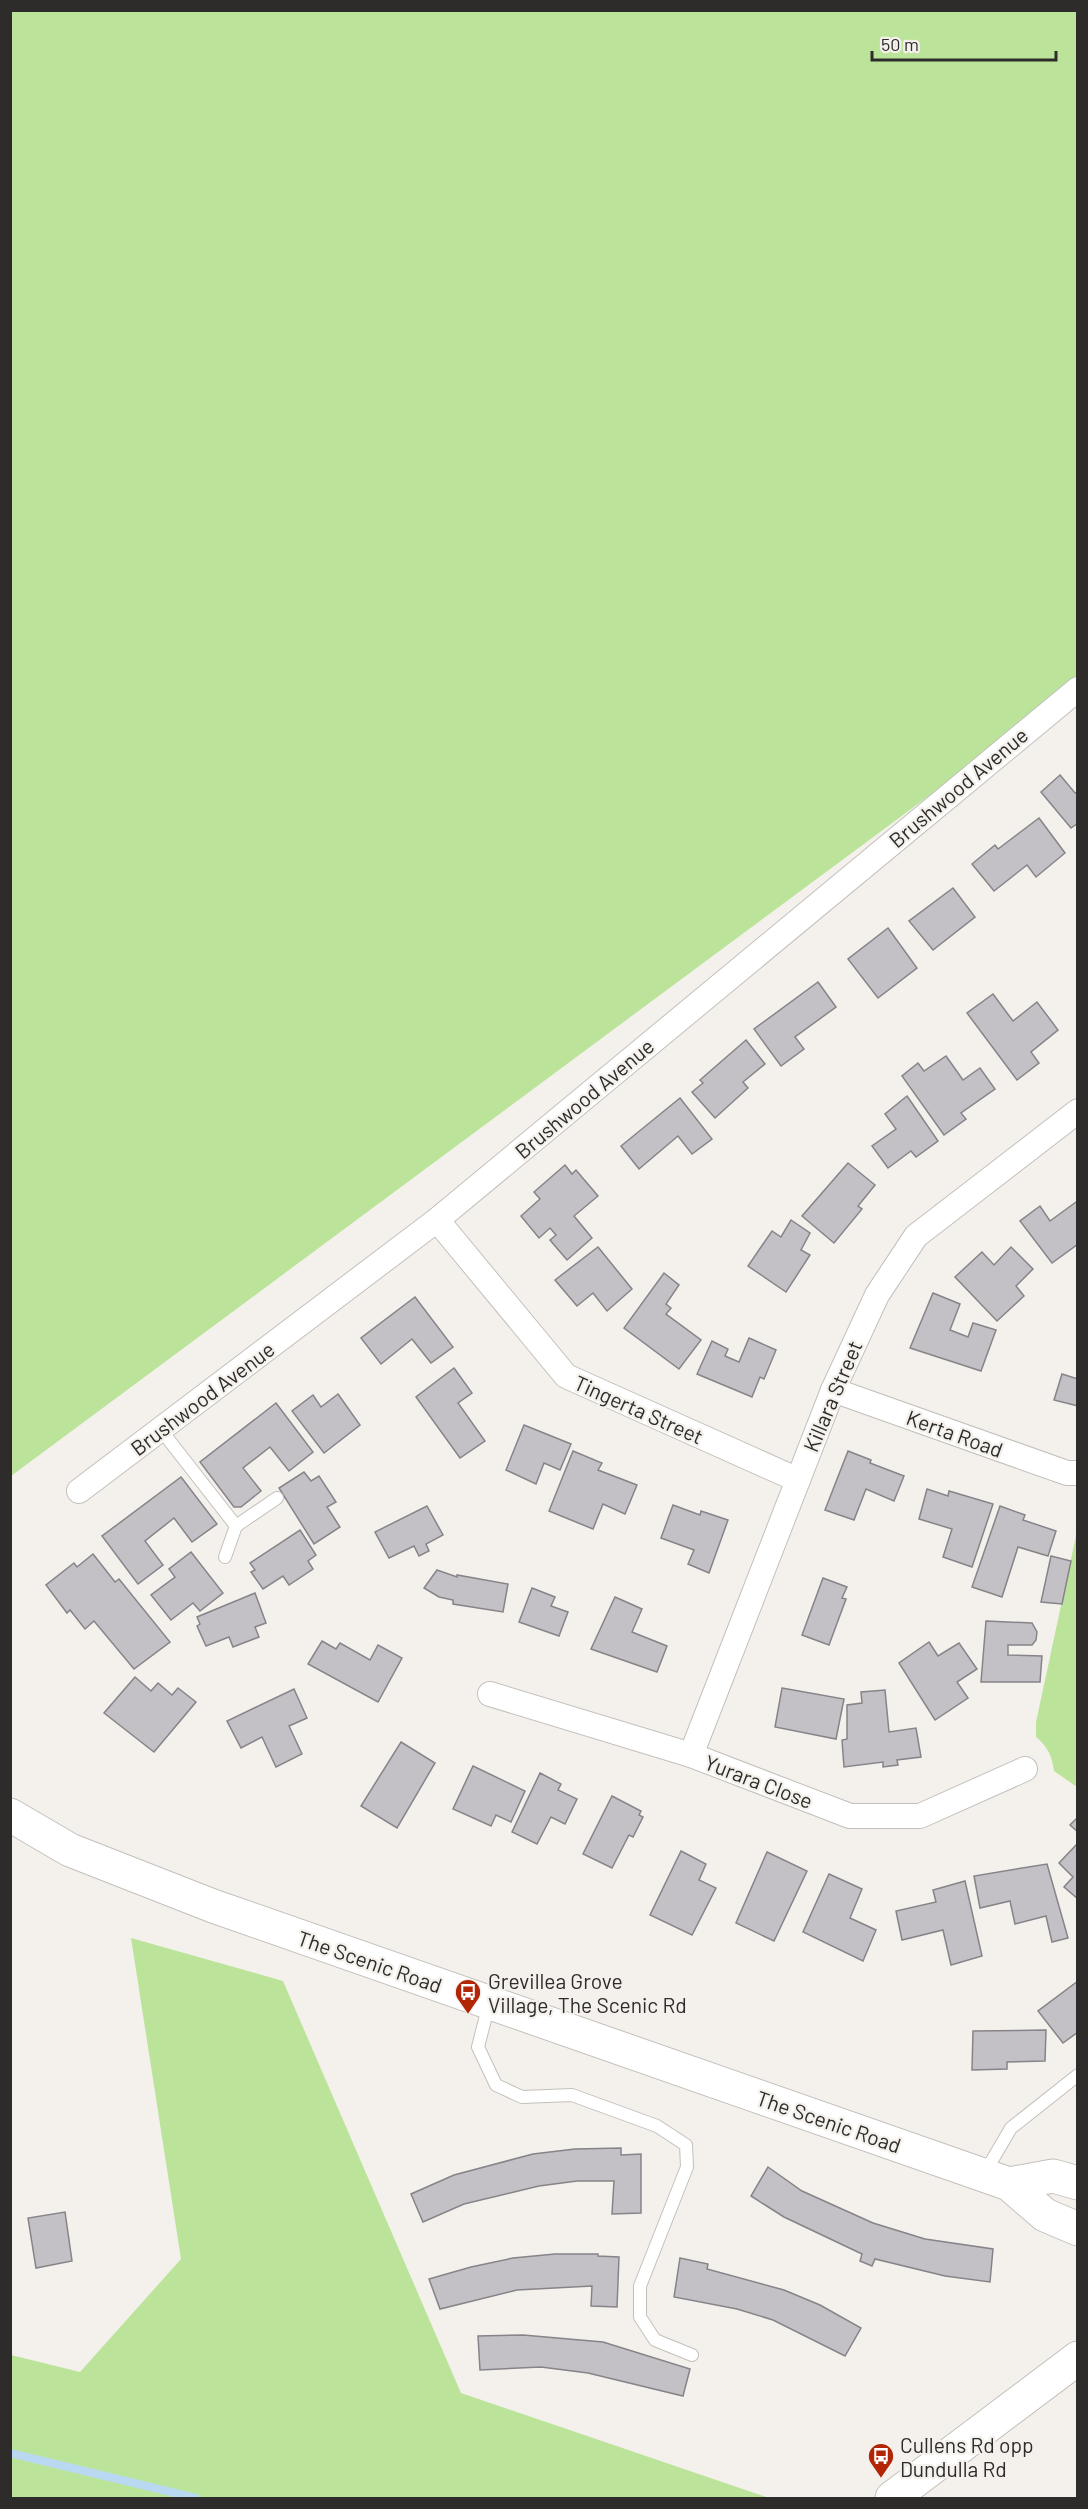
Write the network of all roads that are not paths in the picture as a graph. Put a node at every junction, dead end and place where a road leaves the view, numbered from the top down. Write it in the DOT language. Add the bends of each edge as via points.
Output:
graph roads {
  1 [pos="1077,689"];
  2 [pos="1077,1111"];
  3 [pos="437,1220"];
  4 [pos="833,1390"];
  5 [pos="161,1430"];
  6 [pos="1077,1473"];
  7 [pos="798,1480"];
  8 [pos="79,1491"];
  9 [pos="277,1498"];
  10 [pos="236,1526"];
  11 [pos="225,1557"];
  12 [pos="490,1694"];
  13 [pos="691,1755"];
  14 [pos="1025,1769"];
  15 [pos="10,1815"];
  16 [pos="490,2003"];
  17 [pos="1077,2075"];
  18 [pos="996,2180"];
  19 [pos="1077,2183"];
  20 [pos="1077,2229"];
  21 [pos="692,2355"];
  22 [pos="1077,2358"];
  23 [pos="892,2499"];
  1 -- 3 [label="street, Brushwood Avenue"];
  2 -- 4 [label="street, Killara Street" via="916,1236 877,1295"];
  3 -- 5 [label="street, Brushwood Avenue"];
  3 -- 7 [label="street, Tingerta Street" via="566,1376"];
  4 -- 6 [label="street, Kerta Road" via="1067,1473"];
  4 -- 7 [label="street, Killara Street"];
  5 -- 8 [label="street, Brushwood Avenue"];
  5 -- 10 [label="lane"];
  7 -- 13 [label="street, Killara Street"];
  9 -- 10 [label="lane"];
  10 -- 11 [label="lane"];
  12 -- 13 [label="street, Yurara Close"];
  13 -- 14 [label="street, Yurara Close" via="850,1816 920,1816"];
  15 -- 16 [label="main road, The Scenic Road" via="81,1855 213,1906"];
  16 -- 18 [label="main road, The Scenic Road"];
  16 -- 21 [label="lane" via="478,2047 496,2085 522,2097 572,2095 657,2126 686,2145 687,2167 640,2286 640,2318 654,2340"];
  17 -- 18 [label="lane" via="1011,2128"];
  18 -- 19 [label="main road, The Scenic Road" via="1053,2176"];
  18 -- 20 [label="main road, The Scenic Road" via="1045,2216"];
  22 -- 23 [label="main road"];
}
